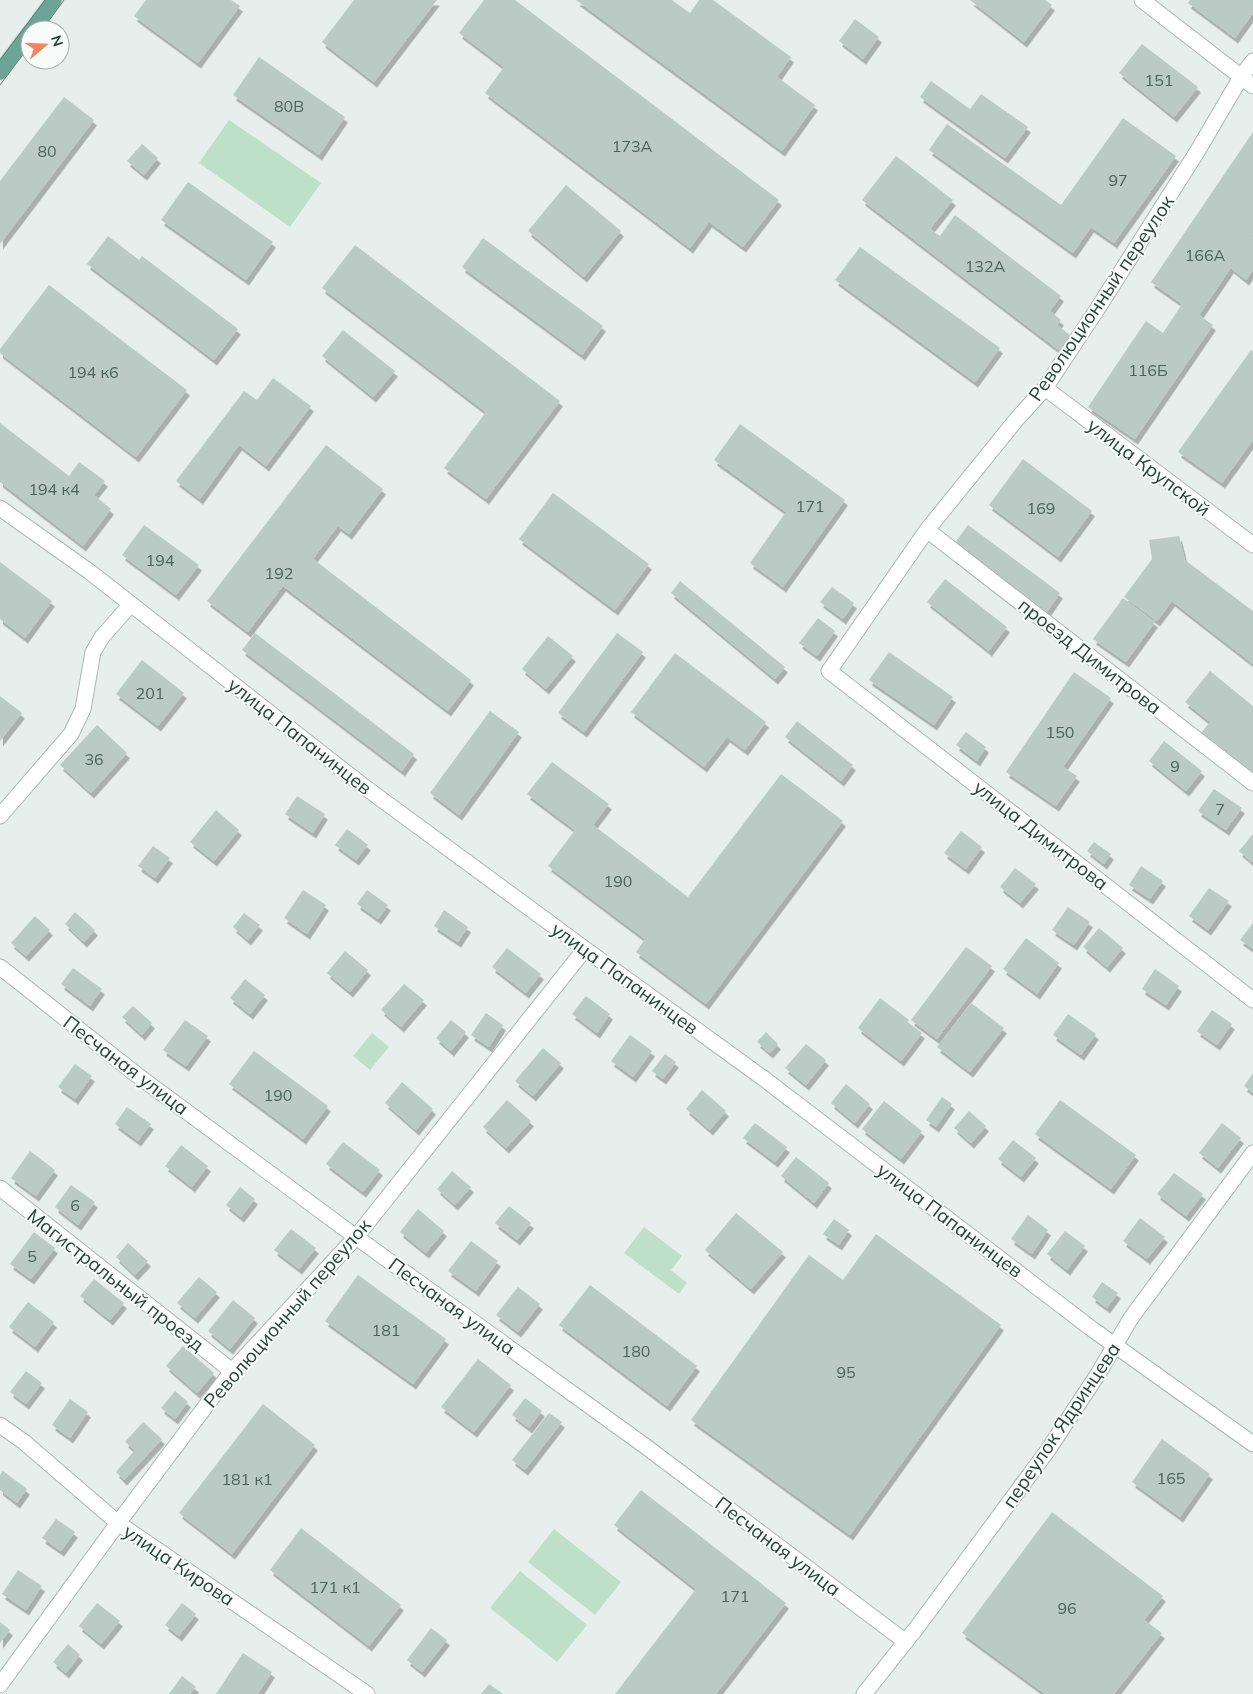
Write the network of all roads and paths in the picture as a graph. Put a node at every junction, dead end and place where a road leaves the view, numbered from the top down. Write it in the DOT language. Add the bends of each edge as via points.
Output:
graph roads {
  1 [pos="54,0"];
  2 [pos="1142,0"];
  3 [pos="39,20"];
  4 [pos="20,46"];
  5 [pos="1253,61"];
  6 [pos="0,72"];
  7 [pos="1247,81"];
  8 [pos="1045,388"];
  9 [pos="0,508"];
  10 [pos="927,530"];
  11 [pos="1253,545"];
  12 [pos="131,604"];
  13 [pos="830,671"];
  14 [pos="1253,783"];
  15 [pos="0,816"];
  16 [pos="585,949"];
  17 [pos="0,967"];
  18 [pos="1253,1000"];
  19 [pos="1253,1153"];
  20 [pos="0,1188"];
  21 [pos="356,1237"];
  22 [pos="1115,1344"];
  23 [pos="232,1371"];
  24 [pos="0,1425"];
  25 [pos="1253,1444"];
  26 [pos="118,1524"];
  27 [pos="906,1642"];
  28 [pos="0,1685"];
  29 [pos="367,1694"];
  30 [pos="864,1694"];
  1 -- 3 [label="main road"];
  2 -- 7 [label="street"];
  4 -- 6 [label="main road"];
  5 -- 7 [label="street, Революционный переулок"];
  7 -- 8 [label="street, Революционный переулок" via="1192,160"];
  8 -- 10 [label="street, Революционный переулок"];
  8 -- 11 [label="street, улица Крупской"];
  9 -- 12 [label="street, улица Папанинцев"];
  10 -- 13 [label="street, Революционный переулок"];
  10 -- 14 [label="street, проезд Димитрова"];
  12 -- 15 [label="street" via="102,636 93,652 84,709 72,734"];
  12 -- 16 [label="street, улица Папанинцев" via="362,785"];
  13 -- 18 [label="street, улица Димитрова"];
  16 -- 21 [label="street, Революционный переулок"];
  16 -- 22 [label="street, улица Папанинцев" via="763,1078"];
  17 -- 21 [label="street, Песчаная улица" via="137,1075"];
  19 -- 22 [label="street, переулок Ядринцева"];
  20 -- 23 [label="street, Магистральный проезд"];
  21 -- 23 [label="street, Революционный переулок"];
  21 -- 27 [label="street, Песчаная улица" via="645,1446"];
  22 -- 25 [label="street, улица Папанинцев"];
  22 -- 27 [label="street, переулок Ядринцева" via="1048,1450"];
  23 -- 26 [label="street, Революционный переулок"];
  24 -- 26 [label="street, улица Кирова"];
  26 -- 28 [label="street, Революционный переулок"];
  26 -- 29 [label="street, улица Кирова"];
  27 -- 30 [label="street, переулок Ядринцева"];
}
